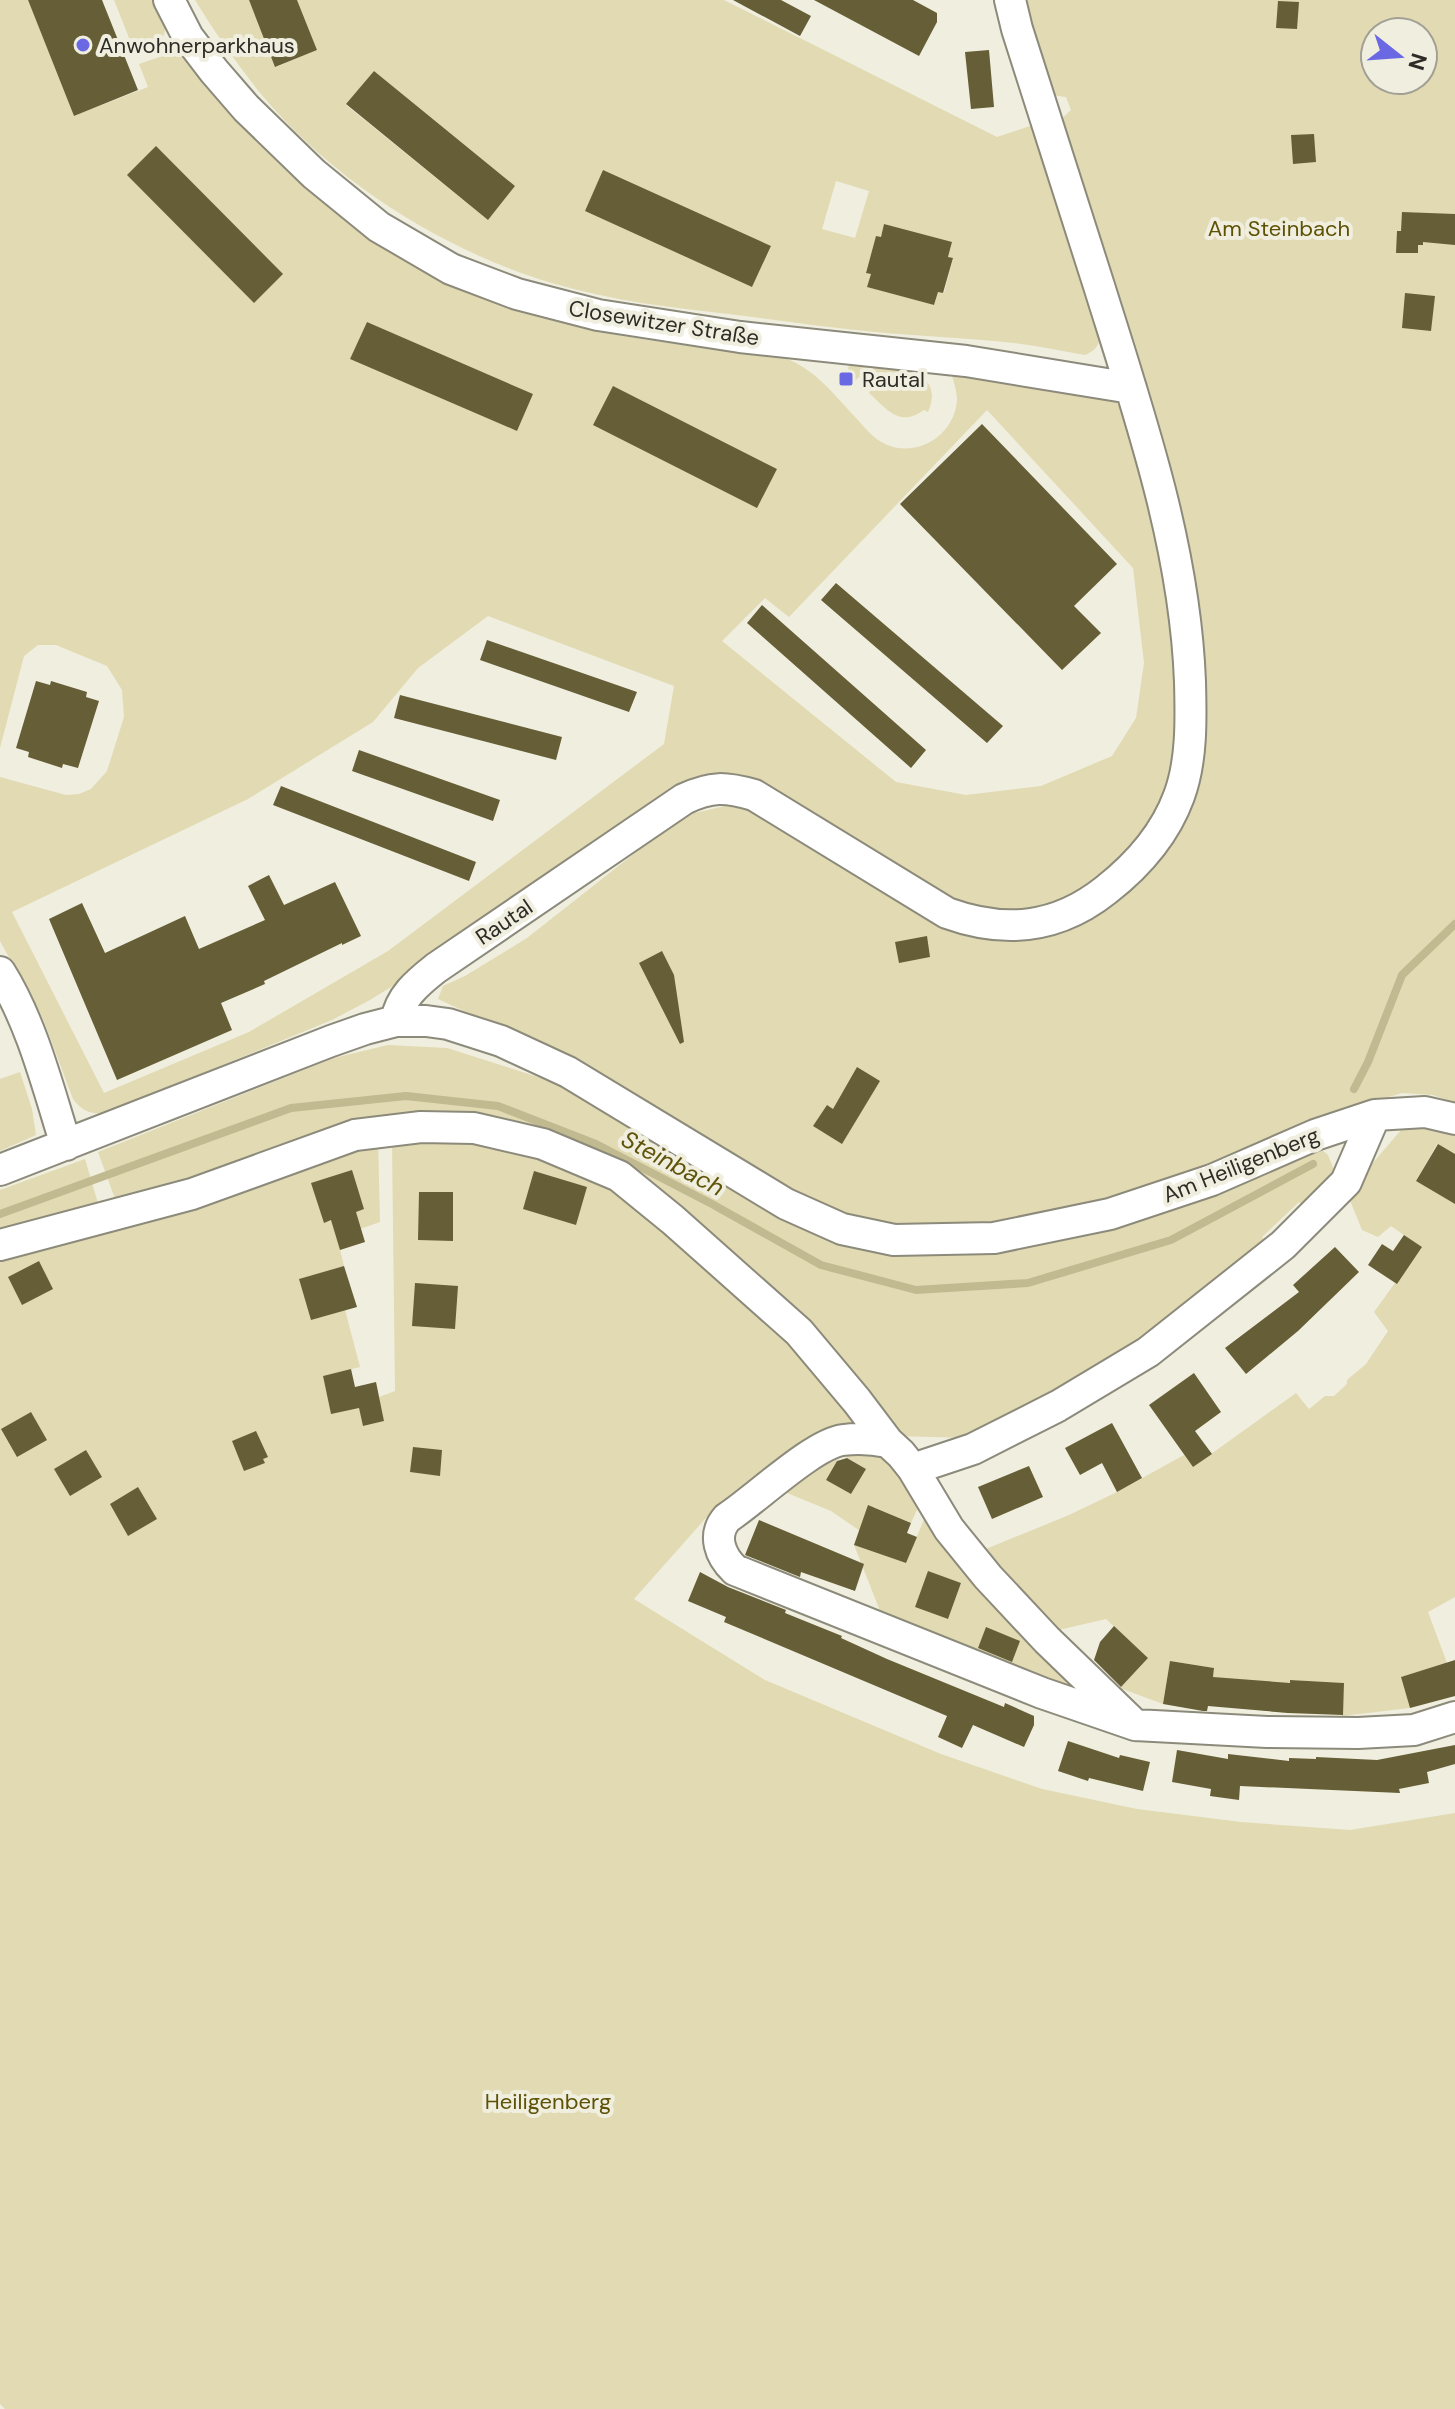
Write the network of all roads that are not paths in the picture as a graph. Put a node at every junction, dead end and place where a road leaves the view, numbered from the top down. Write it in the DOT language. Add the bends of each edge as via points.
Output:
graph roads {
  1 [pos="169,0"];
  2 [pos="1010,0"];
  3 [pos="1131,388"];
  4 [pos="0,972"];
  5 [pos="396,1021"];
  6 [pos="1375,1115"];
  7 [pos="1455,1119"];
  8 [pos="66,1145"];
  9 [pos="0,1170"];
  10 [pos="0,1245"];
  11 [pos="888,1442"];
  12 [pos="913,1469"];
  13 [pos="1455,1717"];
  14 [pos="1135,1725"];
  1 -- 3 [label="street, Closewitzer Straße" via="214,71 314,174 379,227 451,269 517,294 598,315 740,337 966,361"];
  2 -- 3 [label="street, Rautal"];
  3 -- 5 [label="street, Rautal" via="1180,584 1191,717 1184,778 1173,810 1145,854 1120,879 1082,907 1047,921 1013,926 972,922 947,913 754,795 717,788 684,799 436,968 405,997"];
  4 -- 8 [label="street" via="45,1076"];
  5 -- 6 [label="street, Am Heiligenberg" via="448,1024 501,1041 568,1072 786,1204 842,1229 894,1240 994,1238 1110,1214"];
  5 -- 8 [label="street" via="331,1041"];
  6 -- 7 [label="street, Am Heiligenberg" via="1425,1112"];
  6 -- 12 [label="street" via="1346,1182 1283,1245 1148,1352 973,1449"];
  8 -- 9 [label="street"];
  10 -- 11 [label="street" via="192,1194 355,1135 421,1127 474,1128 543,1144 619,1176 799,1332"];
  11 -- 12 [label="street"];
  11 -- 14 [label="street" via="841,1440 822,1446 727,1518 718,1540 723,1559 735,1570 778,1588"];
  12 -- 14 [label="street" via="949,1529 988,1577"];
  13 -- 14 [label="street" via="1414,1730 1358,1733"];
}
